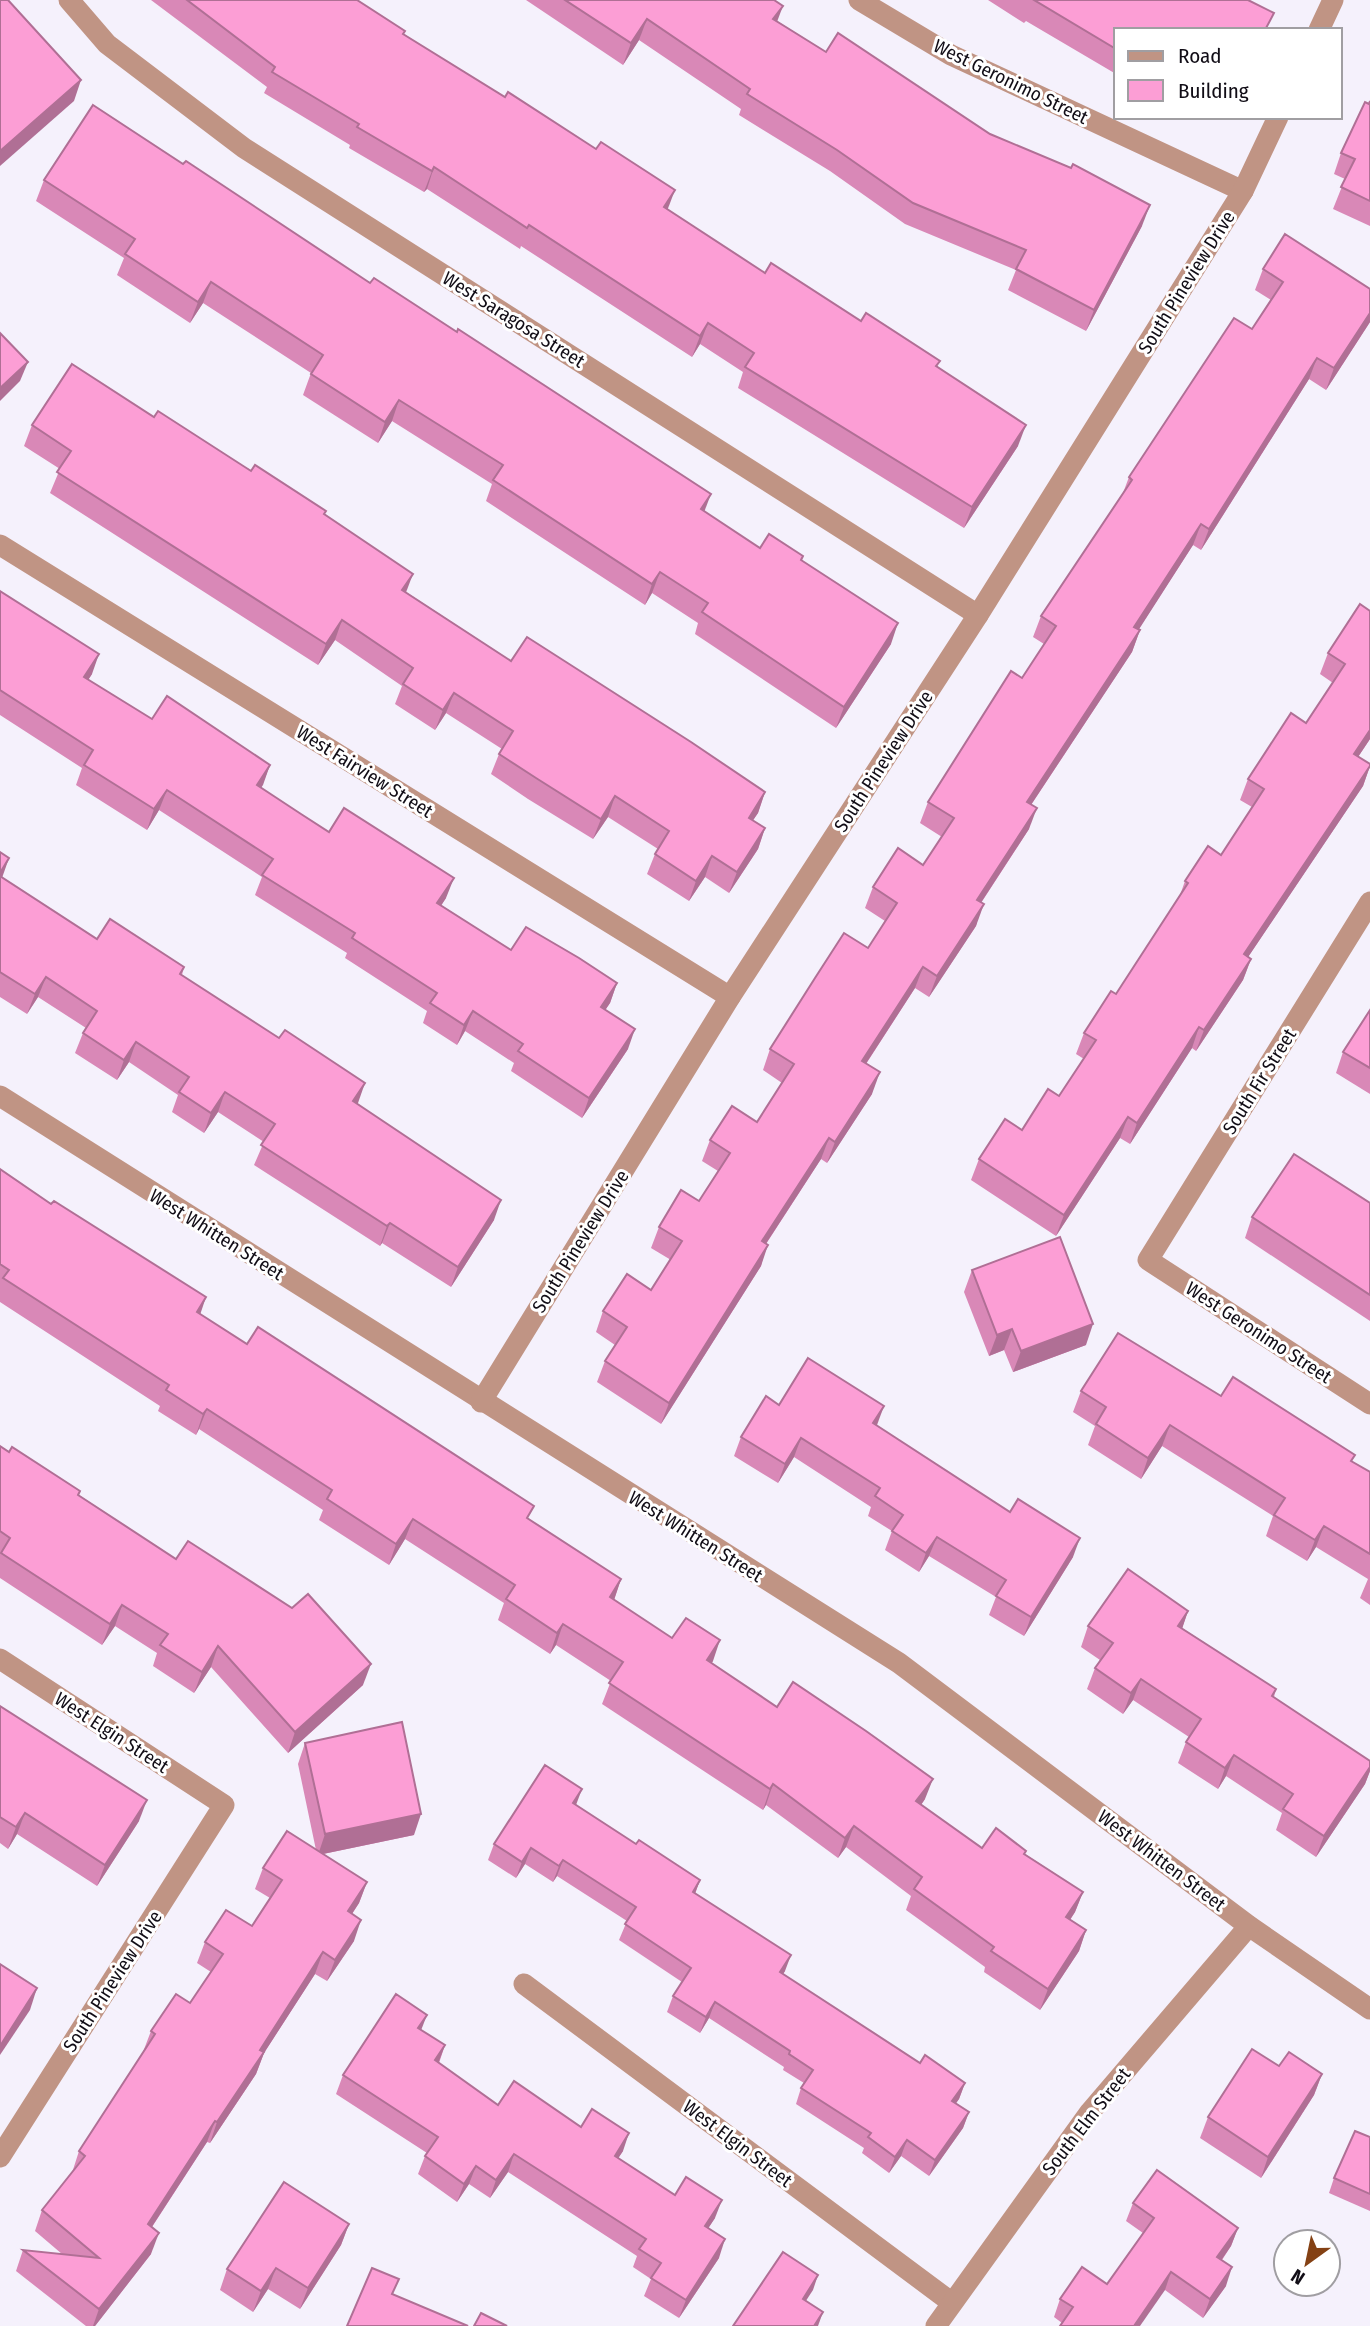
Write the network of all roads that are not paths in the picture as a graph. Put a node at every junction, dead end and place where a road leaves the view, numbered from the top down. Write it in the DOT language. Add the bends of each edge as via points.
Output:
graph roads {
  1 [pos="69,0"];
  2 [pos="859,0"];
  3 [pos="1333,0"];
  4 [pos="1320,28"];
  5 [pos="1277,119"];
  6 [pos="1243,191"];
  7 [pos="0,545"];
  8 [pos="978,615"];
  9 [pos="1369,906"];
  10 [pos="730,998"];
  11 [pos="0,1096"];
  12 [pos="1148,1260"];
  13 [pos="481,1402"];
  14 [pos="1370,1404"];
  15 [pos="0,1659"];
  16 [pos="224,1805"];
  17 [pos="1249,1926"];
  18 [pos="524,1984"];
  19 [pos="1370,2009"];
  20 [pos="0,2157"];
  21 [pos="951,2302"];
  22 [pos="936,2326"];
  1 -- 8 [label="street, West Saragosa Street" via="107,44 244,148"];
  2 -- 6 [label="street, West Geronimo Street" via="951,55"];
  3 -- 4 [label="street"];
  5 -- 6 [label="street, South Pineview Drive"];
  6 -- 8 [label="street, South Pineview Drive"];
  7 -- 10 [label="street, West Fairview Street"];
  8 -- 10 [label="street, South Pineview Drive"];
  9 -- 12 [label="street, South Fir Street"];
  10 -- 13 [label="street, South Pineview Drive"];
  11 -- 13 [label="street, West Whitten Street"];
  12 -- 14 [label="street, West Geronimo Street"];
  13 -- 17 [label="street, West Whitten Street" via="899,1663"];
  15 -- 16 [label="street, West Elgin Street"];
  16 -- 20 [label="street, South Pineview Drive"];
  17 -- 19 [label="street, West Whitten Street"];
  17 -- 21 [label="street, South Elm Street" via="1090,2112"];
  18 -- 21 [label="street, West Elgin Street"];
  21 -- 22 [label="street, South Elm Street"];
}
